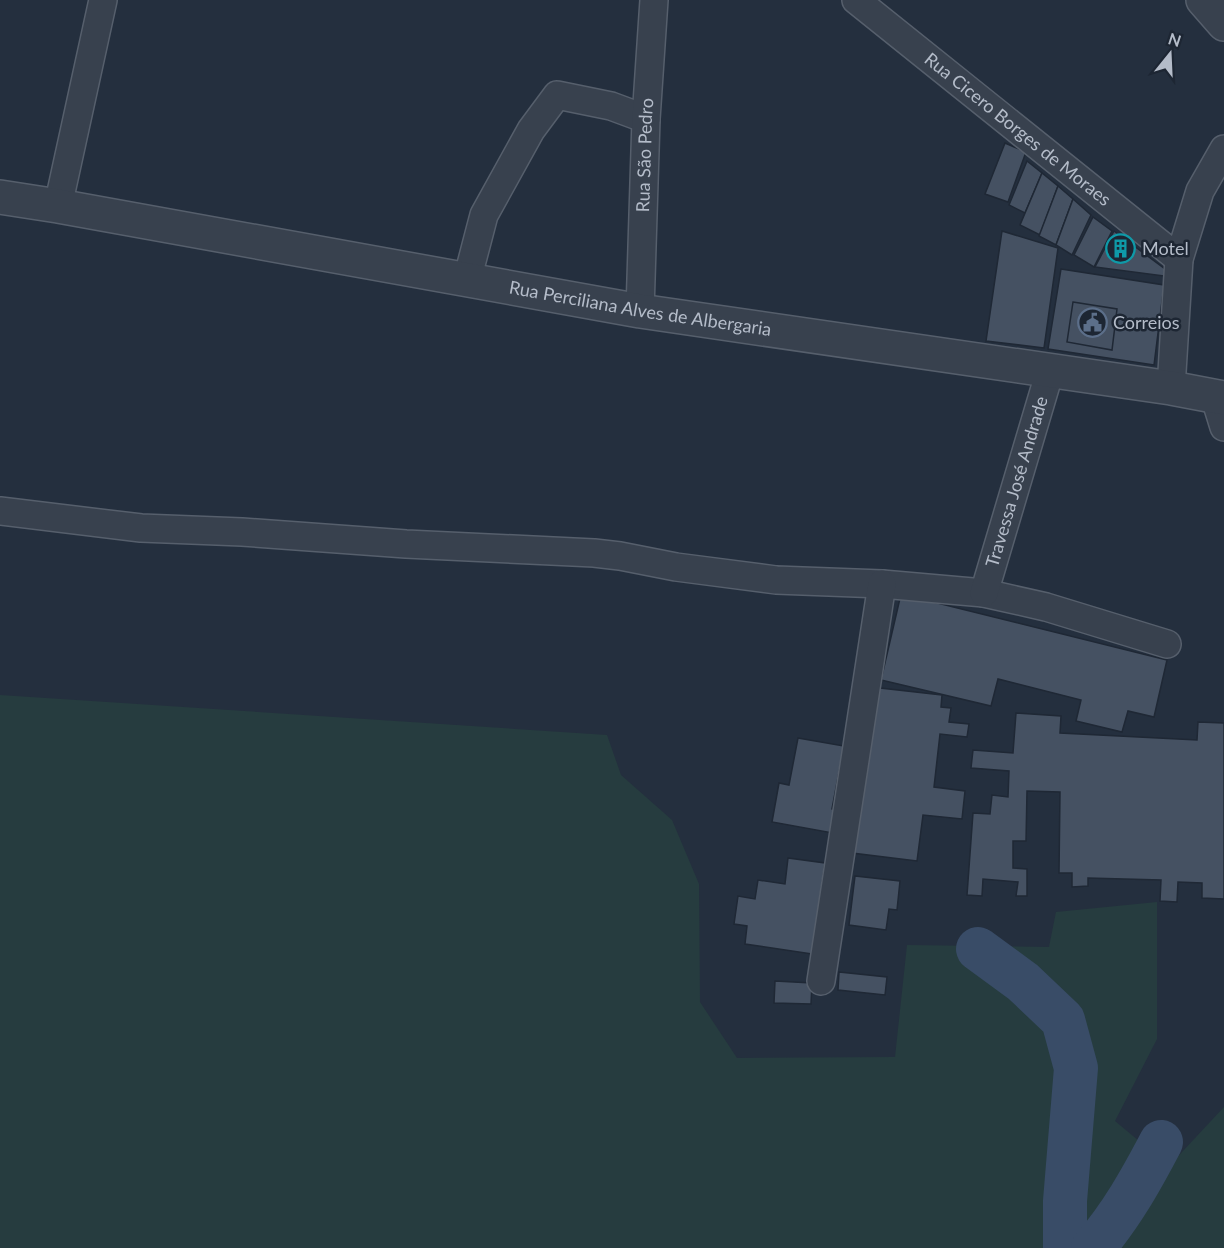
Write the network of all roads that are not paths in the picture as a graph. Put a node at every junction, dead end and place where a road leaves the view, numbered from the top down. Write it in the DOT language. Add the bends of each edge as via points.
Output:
graph roads {
  1 [pos="103,0"];
  2 [pos="654,0"];
  3 [pos="856,0"];
  4 [pos="1203,0"];
  5 [pos="1224,24"];
  6 [pos="646,119"];
  7 [pos="1224,149"];
  8 [pos="0,197"];
  9 [pos="58,206"];
  10 [pos="1179,260"];
  11 [pos="466,279"];
  12 [pos="640,311"];
  13 [pos="1050,371"];
  14 [pos="1171,388"];
  15 [pos="1221,408"];
  16 [pos="0,511"];
  17 [pos="882,584"];
  18 [pos="984,593"];
  19 [pos="1167,644"];
  20 [pos="820,981"];
  1 -- 9 [label="street"];
  2 -- 6 [label="street, Rua São Pedro"];
  3 -- 10 [label="street, Rua Cicero Borges de Moraes"];
  4 -- 5 [label="street"];
  6 -- 11 [label="street" via="611,106 557,95 531,130 484,215"];
  6 -- 12 [label="street, Rua São Pedro"];
  7 -- 10 [label="street" via="1200,191"];
  8 -- 9 [label="street, Rua Perciliana Alves de Albergaria"];
  9 -- 11 [label="street, Rua Perciliana Alves de Albergaria"];
  10 -- 14 [label="street"];
  11 -- 12 [label="street, Rua Perciliana Alves de Albergaria"];
  12 -- 13 [label="street, Rua Perciliana Alves de Albergaria"];
  13 -- 14 [label="street, Rua Perciliana Alves de Albergaria"];
  13 -- 18 [label="street, Travessa José Andrade"];
  14 -- 15 [label="street, Rua Perciliana Alves de Albergaria"];
  16 -- 17 [label="street" via="141,528 594,553 776,580"];
  17 -- 18 [label="street"];
  17 -- 20 [label="street"];
  18 -- 19 [label="street" via="1046,607"];
}
